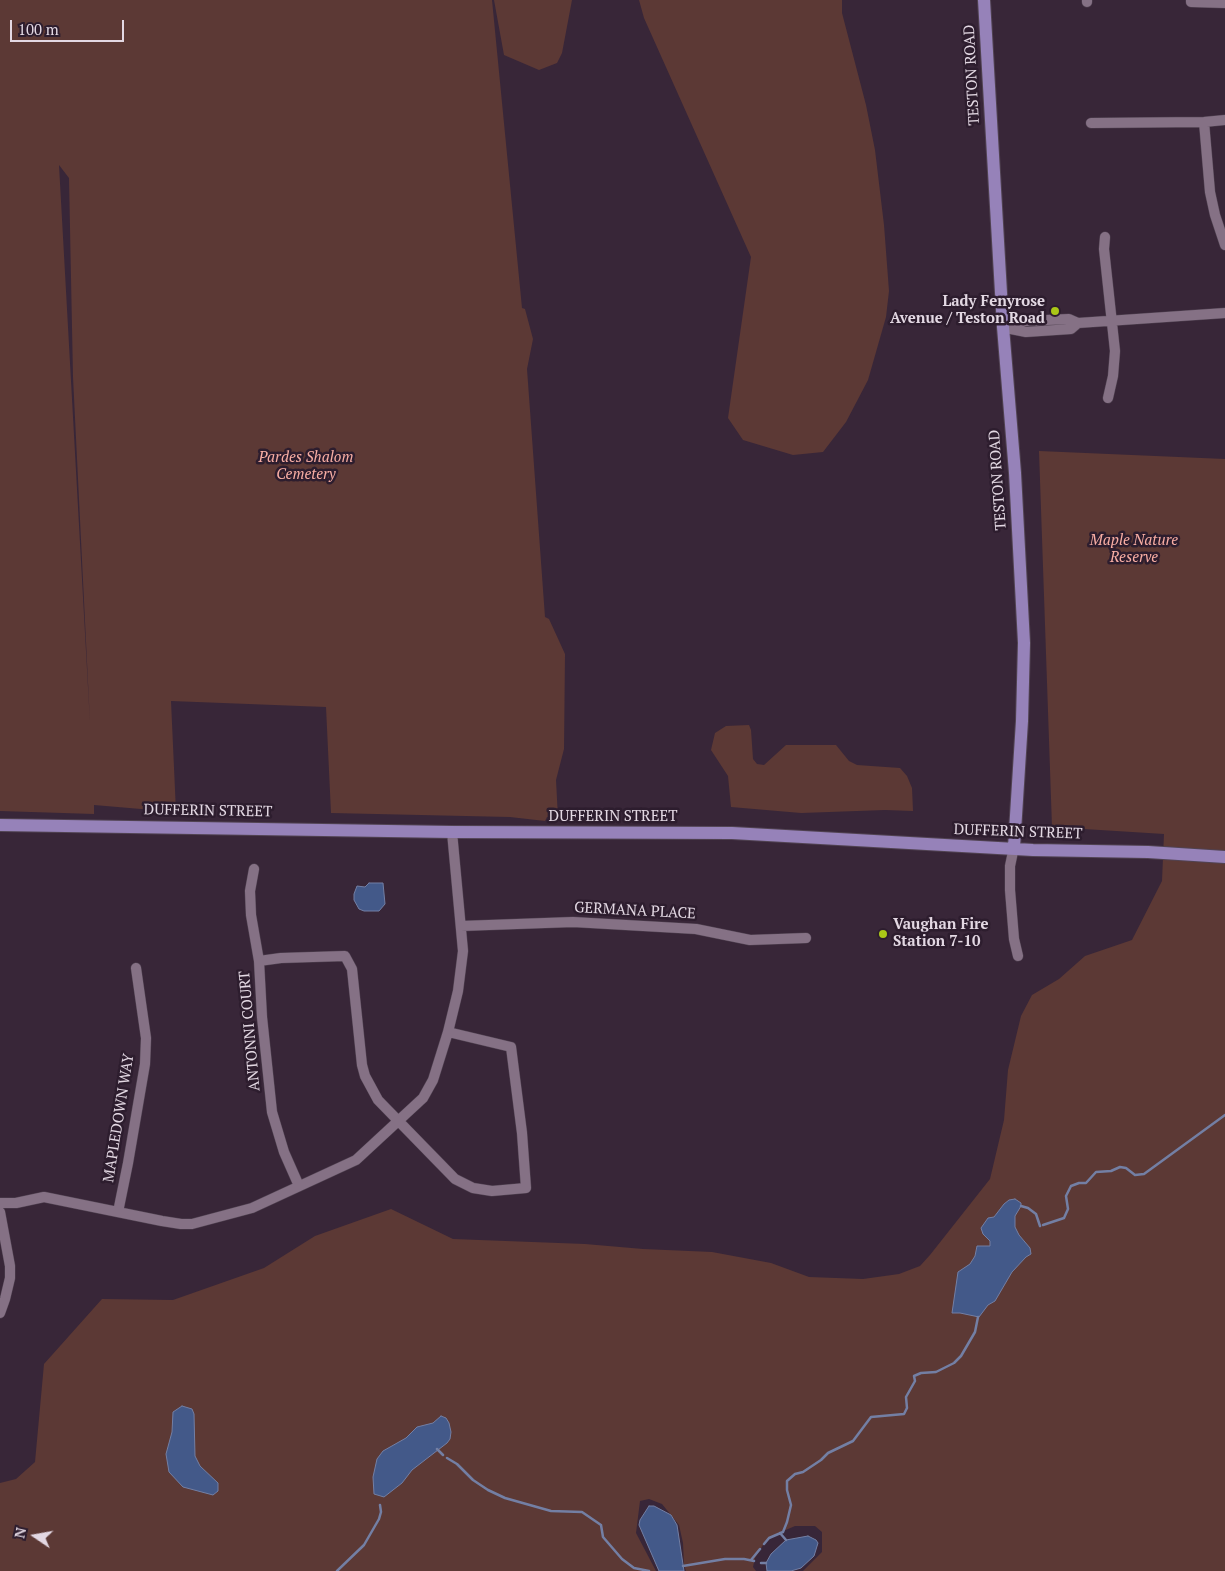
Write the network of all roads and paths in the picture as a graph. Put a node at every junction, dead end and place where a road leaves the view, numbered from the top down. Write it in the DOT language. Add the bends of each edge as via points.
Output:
graph roads {
  1 [pos="984,0"];
  2 [pos="1191,0"];
  3 [pos="1225,3"];
  4 [pos="1225,120"];
  5 [pos="1204,122"];
  6 [pos="1091,123"];
  7 [pos="1105,237"];
  8 [pos="1225,245"];
  9 [pos="1225,313"];
  10 [pos="1111,321"];
  11 [pos="1003,327"];
  12 [pos="1108,398"];
  13 [pos="0,825"];
  14 [pos="452,832"];
  15 [pos="1014,848"];
  16 [pos="1225,857"];
  17 [pos="254,869"];
  18 [pos="461,926"];
  19 [pos="806,938"];
  20 [pos="1018,956"];
  21 [pos="259,961"];
  22 [pos="136,968"];
  23 [pos="448,1032"];
  24 [pos="398,1121"];
  25 [pos="299,1186"];
  26 [pos="0,1204"];
  27 [pos="0,1212"];
  28 [pos="118,1212"];
  29 [pos="0,1313"];
  1 -- 11 [label="main road, TESTON ROAD"];
  2 -- 3 [label="street"];
  4 -- 5 [label="street"];
  5 -- 6 [label="street"];
  5 -- 8 [label="street" via="1210,192"];
  7 -- 10 [label="street"];
  9 -- 10 [label="street"];
  10 -- 11 [label="street" via="1078,324 1069,319 1024,321"];
  10 -- 12 [label="street" via="1115,362"];
  11 -- 15 [label="main road, TESTON ROAD" via="1024,643"];
  13 -- 14 [label="main road, DUFFERIN STREET"];
  14 -- 15 [label="main road, DUFFERIN STREET" via="732,833"];
  14 -- 18 [label="street"];
  15 -- 16 [label="main road, DUFFERIN STREET"];
  15 -- 20 [label="street, TESTON ROAD" via="1010,890"];
  17 -- 21 [label="street, ANTONNI COURT" via="250,890 251,915"];
  18 -- 19 [label="street, GERMANA PLACE" via="573,922 696,929 750,940"];
  18 -- 23 [label="street" via="463,951"];
  21 -- 24 [label="street" via="345,956 352,969 365,1076 378,1100"];
  21 -- 25 [label="street, ANTONNI COURT" via="272,1112"];
  22 -- 28 [label="street, MAPLEDOWN WAY" via="146,1038 145,1064"];
  23 -- 24 [label="street" via="433,1080 423,1098"];
  23 -- 24 [label="street" via="511,1047 526,1188 492,1191 473,1188 455,1179"];
  24 -- 25 [label="street" via="356,1160"];
  25 -- 28 [label="street" via="252,1208 192,1224"];
  26 -- 28 [label="street" via="44,1197"];
  27 -- 29 [label="street" via="10,1266"];
}
